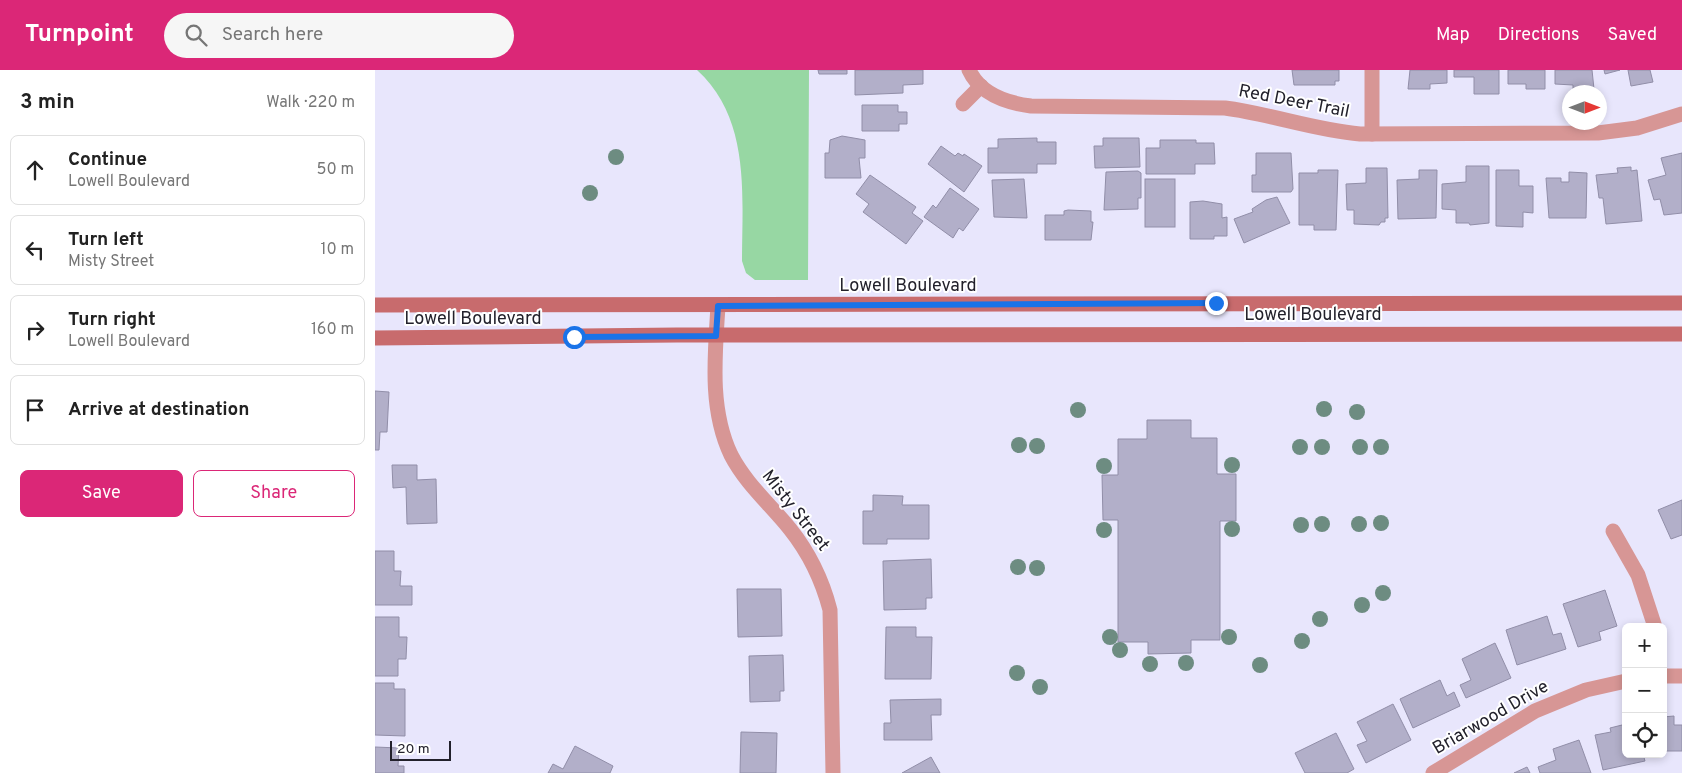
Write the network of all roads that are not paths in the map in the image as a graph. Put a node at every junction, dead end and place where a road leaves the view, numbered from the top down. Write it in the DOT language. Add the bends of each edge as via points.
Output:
graph roads {
  1 [pos="969,70"];
  2 [pos="1372,70"];
  3 [pos="981,86"];
  4 [pos="963,104"];
  5 [pos="1682,114"];
  6 [pos="1372,134"];
  7 [pos="1682,303"];
  8 [pos="375,305"];
  9 [pos="718,306"];
  10 [pos="1682,334"];
  11 [pos="716,336"];
  12 [pos="375,338"];
  13 [pos="1613,531"];
  14 [pos="1654,623"];
  15 [pos="1667,676"];
  16 [pos="1682,676"];
  17 [pos="1622,682"];
  18 [pos="833,773"];
  19 [pos="1433,773"];
  1 -- 3 [label="street, Red Deer Trail"];
  2 -- 6 [label="street"];
  3 -- 4 [label="street"];
  3 -- 6 [label="street, Red Deer Trail" via="1005,101 1031,106 1225,108 1328,132"];
  5 -- 6 [label="street, Red Deer Trail" via="1637,128 1598,133"];
  7 -- 9 [label="main road, Lowell Boulevard"];
  8 -- 9 [label="main road, Lowell Boulevard"];
  9 -- 11 [label="street, Misty Street"];
  10 -- 11 [label="main road, Lowell Boulevard"];
  11 -- 12 [label="main road, Lowell Boulevard"];
  11 -- 18 [label="street, Misty Street" via="718,406 731,455 761,499 802,546 824,587 832,633"];
  13 -- 14 [label="street" via="1638,575"];
  15 -- 16 [label="street"];
  17 -- 19 [label="street, Briarwood Drive" via="1586,690 1543,707"];
}
